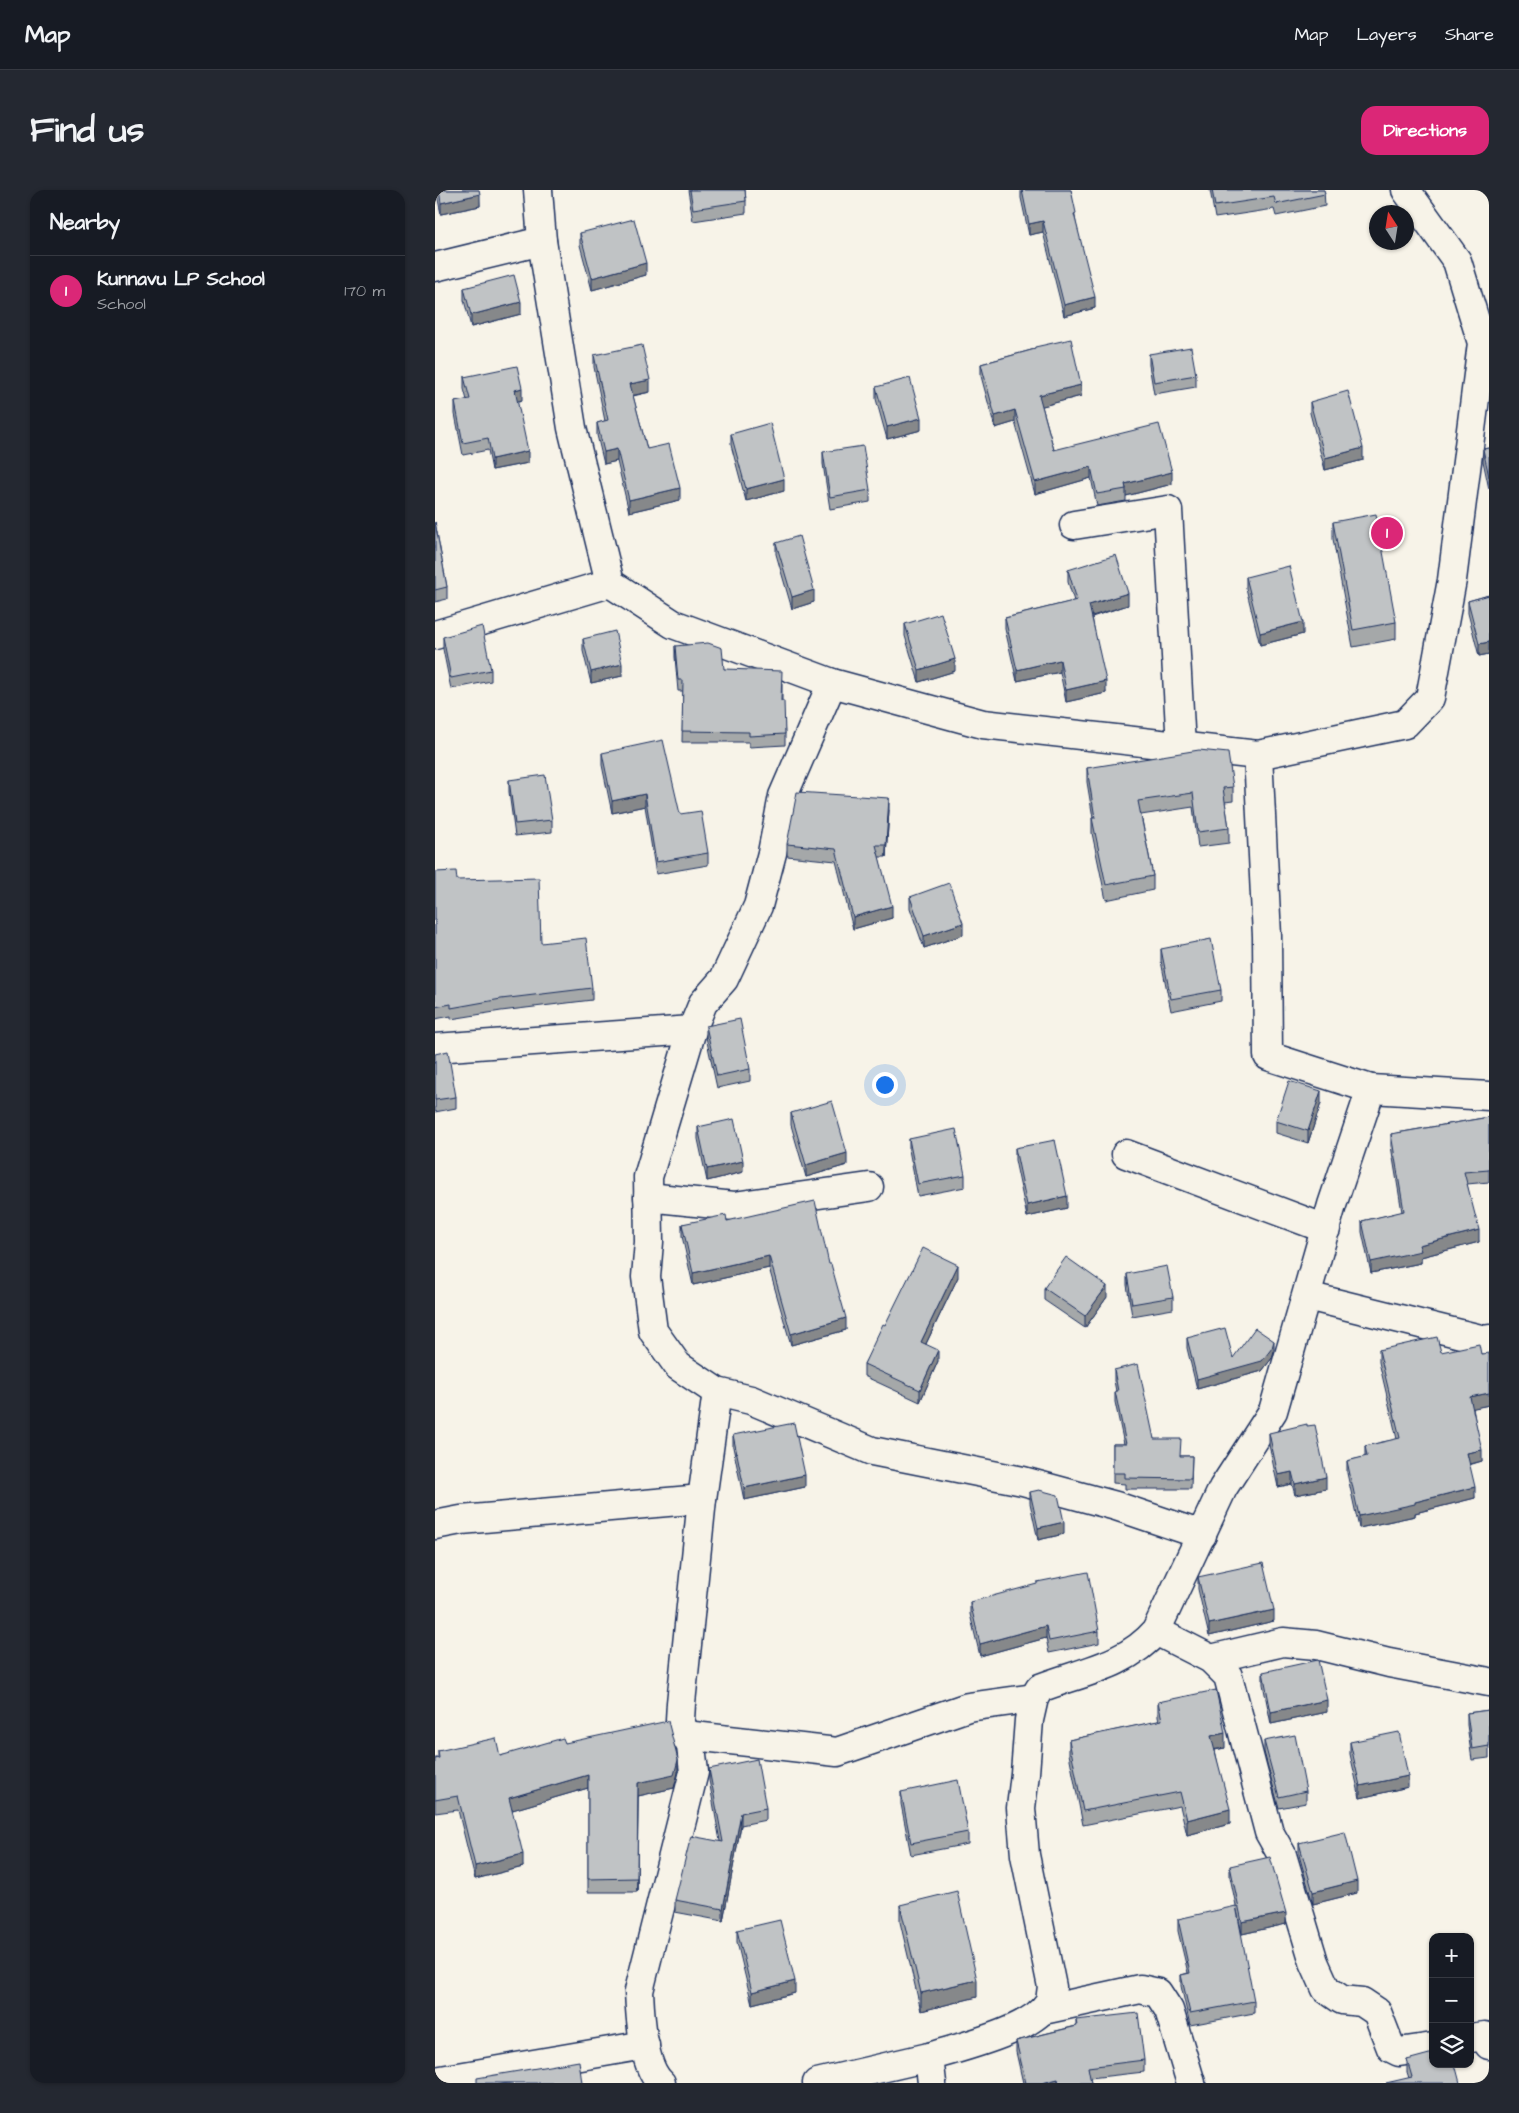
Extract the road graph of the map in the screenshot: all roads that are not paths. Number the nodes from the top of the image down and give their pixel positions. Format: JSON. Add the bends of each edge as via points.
{"nodes":[{"id":1,"x":538,"y":190,"type":"edge"},
{"id":2,"x":1406,"y":190,"type":"edge"},
{"id":3,"x":543,"y":241,"type":"junction"},
{"id":4,"x":435,"y":267,"type":"edge"},
{"id":5,"x":1074,"y":525,"type":"dead end"},
{"id":6,"x":610,"y":583,"type":"junction"},
{"id":7,"x":435,"y":635,"type":"edge"},
{"id":8,"x":832,"y":683,"type":"junction"},
{"id":9,"x":1181,"y":746,"type":"junction"},
{"id":10,"x":1258,"y":755,"type":"junction"},
{"id":11,"x":692,"y":1030,"type":"junction"},
{"id":12,"x":435,"y":1048,"type":"edge"},
{"id":13,"x":1371,"y":1089,"type":"junction"},
{"id":14,"x":1489,"y":1096,"type":"edge"},
{"id":15,"x":1126,"y":1154,"type":"dead end"},
{"id":16,"x":869,"y":1187,"type":"dead end"},
{"id":17,"x":648,"y":1197,"type":"junction"},
{"id":18,"x":1326,"y":1229,"type":"junction"},
{"id":19,"x":1307,"y":1296,"type":"junction"},
{"id":20,"x":1489,"y":1339,"type":"edge"},
{"id":21,"x":717,"y":1392,"type":"junction"},
{"id":22,"x":702,"y":1499,"type":"junction"},
{"id":23,"x":435,"y":1525,"type":"edge"},
{"id":24,"x":1202,"y":1535,"type":"junction"},
{"id":25,"x":1155,"y":1631,"type":"junction"},
{"id":26,"x":1211,"y":1659,"type":"junction"},
{"id":27,"x":1489,"y":1682,"type":"edge"},
{"id":28,"x":1034,"y":1698,"type":"junction"},
{"id":29,"x":685,"y":1735,"type":"junction"},
{"id":30,"x":1043,"y":2010,"type":"junction"},
{"id":31,"x":1474,"y":2037,"type":"edge"},
{"id":32,"x":645,"y":2045,"type":"junction"},
{"id":33,"x":1489,"y":2045,"type":"edge"},
{"id":34,"x":1429,"y":2048,"type":"edge"},
{"id":35,"x":931,"y":2070,"type":"edge"},
{"id":36,"x":435,"y":2081,"type":"edge"},
{"id":37,"x":661,"y":2083,"type":"edge"},
{"id":38,"x":817,"y":2083,"type":"edge"},
{"id":39,"x":1191,"y":2083,"type":"edge"}],
"edges":[{"from":1,"to":3,"type":"street"},
{"from":2,"to":10,"type":"street","via":[[1457,261],[1482,343],[1452,580],[1430,698],[1405,724]]},
{"from":3,"to":4,"type":"street"},
{"from":3,"to":6,"type":"street","via":[[572,428]]},
{"from":5,"to":9,"type":"street","via":[[1168,510]]},
{"from":6,"to":7,"type":"street"},
{"from":6,"to":8,"type":"street","via":[[673,624]]},
{"from":8,"to":9,"type":"street","via":[[983,724]]},
{"from":8,"to":11,"type":"street","via":[[783,796],[758,906],[724,979],[703,1003]]},
{"from":9,"to":10,"type":"street"},
{"from":10,"to":13,"type":"street","via":[[1267,936],[1268,1056]]},
{"from":11,"to":12,"type":"street"},
{"from":11,"to":17,"type":"street","via":[[648,1177]]},
{"from":13,"to":14,"type":"street"},
{"from":13,"to":18,"type":"street"},
{"from":15,"to":18,"type":"street"},
{"from":16,"to":17,"type":"street","via":[[734,1206]]},
{"from":17,"to":21,"type":"street","via":[[646,1277],[653,1331],[678,1366]]},
{"from":18,"to":19,"type":"street"},
{"from":19,"to":20,"type":"street"},
{"from":19,"to":24,"type":"street","via":[[1273,1411],[1223,1488]]},
{"from":21,"to":22,"type":"street"},
{"from":21,"to":24,"type":"street","via":[[751,1400],[872,1451],[1023,1481],[1116,1506]]},
{"from":22,"to":23,"type":"street"},
{"from":22,"to":29,"type":"street","via":[[681,1703],[680,1720]]},
{"from":24,"to":25,"type":"street"},
{"from":25,"to":26,"type":"street"},
{"from":25,"to":28,"type":"street","via":[[1129,1655],[1107,1666],[1040,1688]]},
{"from":26,"to":27,"type":"street","via":[[1283,1642],[1316,1644],[1389,1663]]},
{"from":26,"to":34,"type":"street","via":[[1228,1676],[1269,1832],[1282,1855],[1314,1962],[1326,1988],[1342,2000],[1361,2002],[1377,2012],[1391,2048],[1399,2052]]},
{"from":28,"to":29,"type":"street","via":[[968,1707],[837,1752]]},
{"from":28,"to":30,"type":"street","via":[[1021,1808],[1025,1855],[1052,1987],[1050,2000]]},
{"from":29,"to":32,"type":"street","via":[[691,1746],[694,1772],[639,1991]]},
{"from":30,"to":35,"type":"street","via":[[1033,2019]]},
{"from":30,"to":39,"type":"street","via":[[1140,1989],[1158,1993],[1169,2010]]},
{"from":31,"to":33,"type":"street","via":[[1485,2036]]},
{"from":32,"to":36,"type":"street"},
{"from":32,"to":37,"type":"street"},
{"from":35,"to":38,"type":"street"}]}
